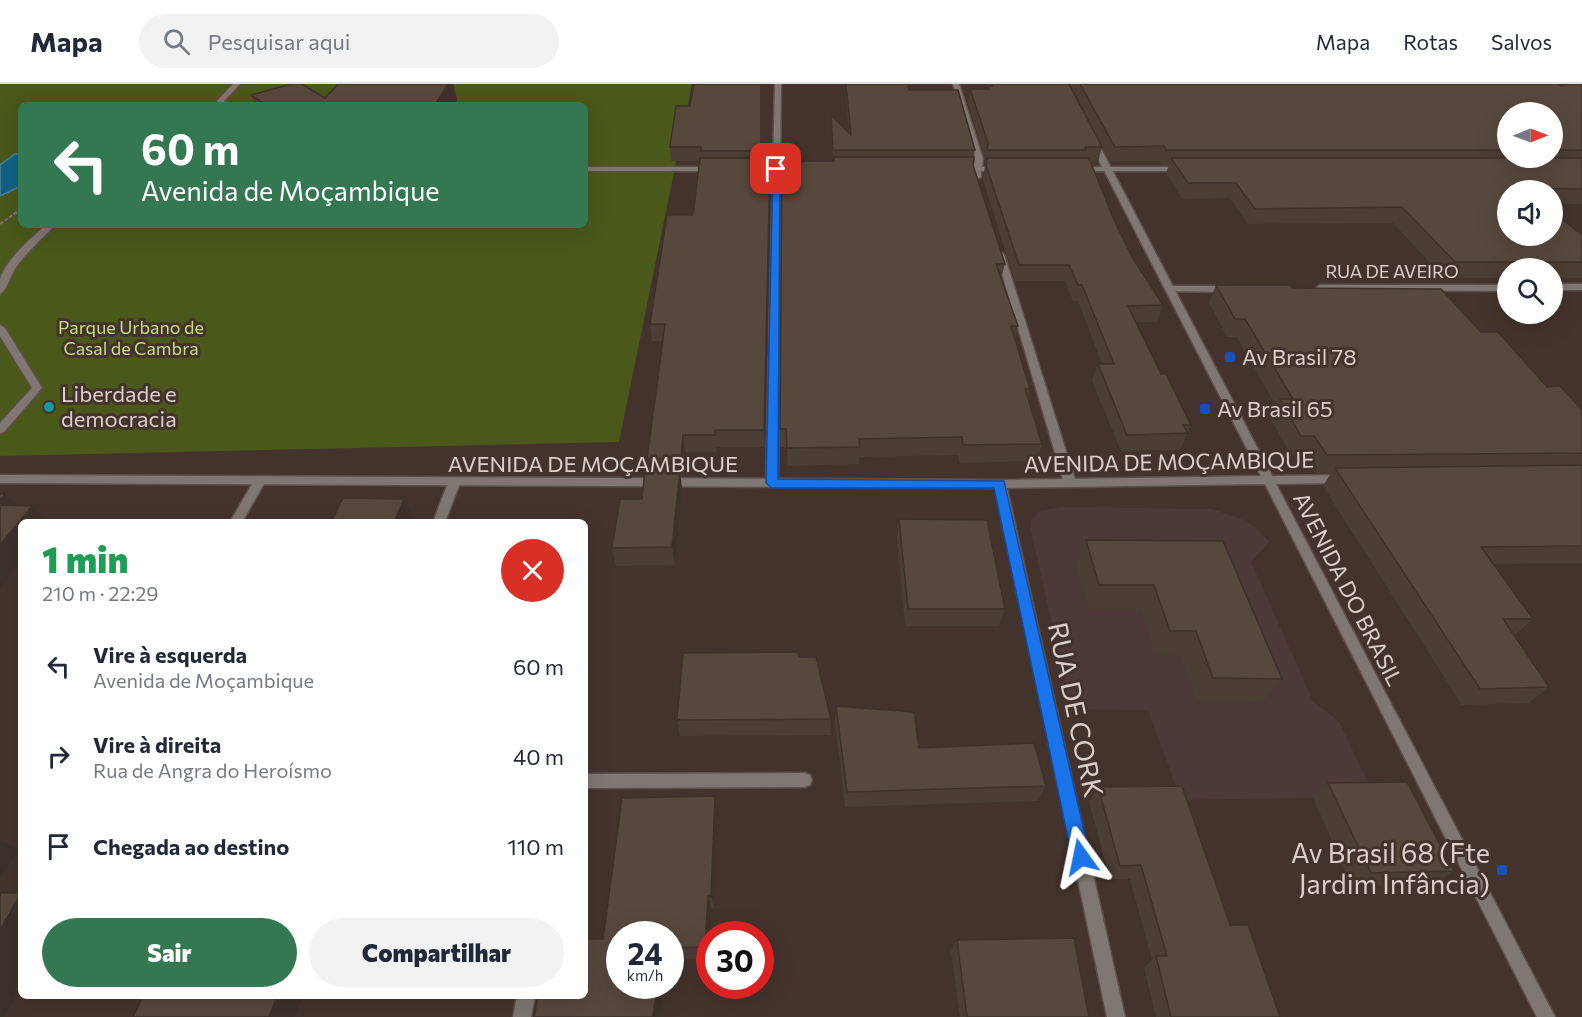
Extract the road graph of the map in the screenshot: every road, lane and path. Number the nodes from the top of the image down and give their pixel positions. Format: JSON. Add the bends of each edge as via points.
{"nodes":[{"id":1,"x":237,"y":84,"type":"edge"},
{"id":2,"x":778,"y":84,"type":"edge"},
{"id":3,"x":956,"y":84,"type":"edge"},
{"id":4,"x":221,"y":102,"type":"edge"},
{"id":5,"x":1089,"y":133,"type":"edge"},
{"id":6,"x":588,"y":169,"type":"edge"},
{"id":7,"x":718,"y":169,"type":"edge"},
{"id":8,"x":753,"y":169,"type":"edge"},
{"id":9,"x":776,"y":169,"type":"junction"},
{"id":10,"x":806,"y":169,"type":"edge"},
{"id":11,"x":953,"y":169,"type":"edge"},
{"id":12,"x":978,"y":169,"type":"junction"},
{"id":13,"x":1013,"y":169,"type":"edge"},
{"id":14,"x":1067,"y":169,"type":"edge"},
{"id":15,"x":1108,"y":169,"type":"junction"},
{"id":16,"x":1192,"y":169,"type":"edge"},
{"id":17,"x":980,"y":191,"type":"edge"},
{"id":18,"x":18,"y":211,"type":"edge"},
{"id":19,"x":0,"y":224,"type":"edge"},
{"id":20,"x":48,"y":228,"type":"edge"},
{"id":21,"x":998,"y":247,"type":"edge"},
{"id":22,"x":1563,"y":287,"type":"edge"},
{"id":23,"x":1582,"y":287,"type":"edge"},
{"id":24,"x":1309,"y":288,"type":"edge"},
{"id":25,"x":1497,"y":288,"type":"edge"},
{"id":26,"x":1169,"y":289,"type":"junction"},
{"id":27,"x":1238,"y":289,"type":"edge"},
{"id":28,"x":0,"y":291,"type":"edge"},
{"id":29,"x":0,"y":328,"type":"edge"},
{"id":30,"x":0,"y":430,"type":"edge"},
{"id":31,"x":0,"y":479,"type":"edge"},
{"id":32,"x":1360,"y":479,"type":"edge"},
{"id":33,"x":1268,"y":480,"type":"junction"},
{"id":34,"x":259,"y":482,"type":"junction"},
{"id":35,"x":454,"y":483,"type":"junction"},
{"id":36,"x":772,"y":483,"type":"junction"},
{"id":37,"x":1070,"y":483,"type":"junction"},
{"id":38,"x":1000,"y":484,"type":"junction"},
{"id":39,"x":238,"y":519,"type":"edge"},
{"id":40,"x":440,"y":519,"type":"edge"},
{"id":41,"x":805,"y":780,"type":"dead end"},
{"id":42,"x":588,"y":781,"type":"edge"},
{"id":43,"x":525,"y":999,"type":"edge"},
{"id":44,"x":522,"y":1017,"type":"edge"},
{"id":45,"x":1116,"y":1017,"type":"edge"},
{"id":46,"x":1546,"y":1017,"type":"edge"}],
"edges":[{"from":1,"to":4,"type":"street"},
{"from":2,"to":9,"type":"street"},
{"from":3,"to":12,"type":"street","via":[[979,159]]},
{"from":5,"to":15,"type":"street","name":"AVENIDA DO BRASIL"},
{"from":6,"to":7,"type":"street"},
{"from":8,"to":9,"type":"street"},
{"from":9,"to":10,"type":"street"},
{"from":9,"to":36,"type":"street"},
{"from":11,"to":12,"type":"street"},
{"from":12,"to":13,"type":"street"},
{"from":12,"to":17,"type":"street"},
{"from":14,"to":15,"type":"street"},
{"from":15,"to":16,"type":"street"},
{"from":15,"to":26,"type":"street","name":"AVENIDA DO BRASIL"},
{"from":18,"to":19,"type":"path"},
{"from":20,"to":28,"type":"street","via":[[20,256]]},
{"from":21,"to":37,"type":"street"},
{"from":22,"to":23,"type":"street"},
{"from":24,"to":25,"type":"street","name":"RUA DE AVEIRO"},
{"from":26,"to":27,"type":"street"},
{"from":26,"to":33,"type":"street","name":"AVENIDA DO BRASIL"},
{"from":29,"to":30,"type":"street","via":[[37,388]]},
{"from":31,"to":34,"type":"street","name":"AVENIDA DE MOÇAMBIQUE"},
{"from":32,"to":33,"type":"street","name":"AVENIDA DE MOÇAMBIQUE"},
{"from":33,"to":37,"type":"street","name":"AVENIDA DE MOÇAMBIQUE"},
{"from":33,"to":46,"type":"street","name":"AVENIDA DO BRASIL"},
{"from":34,"to":35,"type":"street","name":"AVENIDA DE MOÇAMBIQUE"},
{"from":34,"to":39,"type":"street"},
{"from":35,"to":36,"type":"street","name":"AVENIDA DE MOÇAMBIQUE"},
{"from":35,"to":40,"type":"street"},
{"from":36,"to":38,"type":"street","name":"AVENIDA DE MOÇAMBIQUE"},
{"from":37,"to":38,"type":"street","name":"AVENIDA DE MOÇAMBIQUE"},
{"from":38,"to":45,"type":"street","name":"RUA DE CORK"},
{"from":41,"to":42,"type":"street"},
{"from":43,"to":44,"type":"street"}]}
